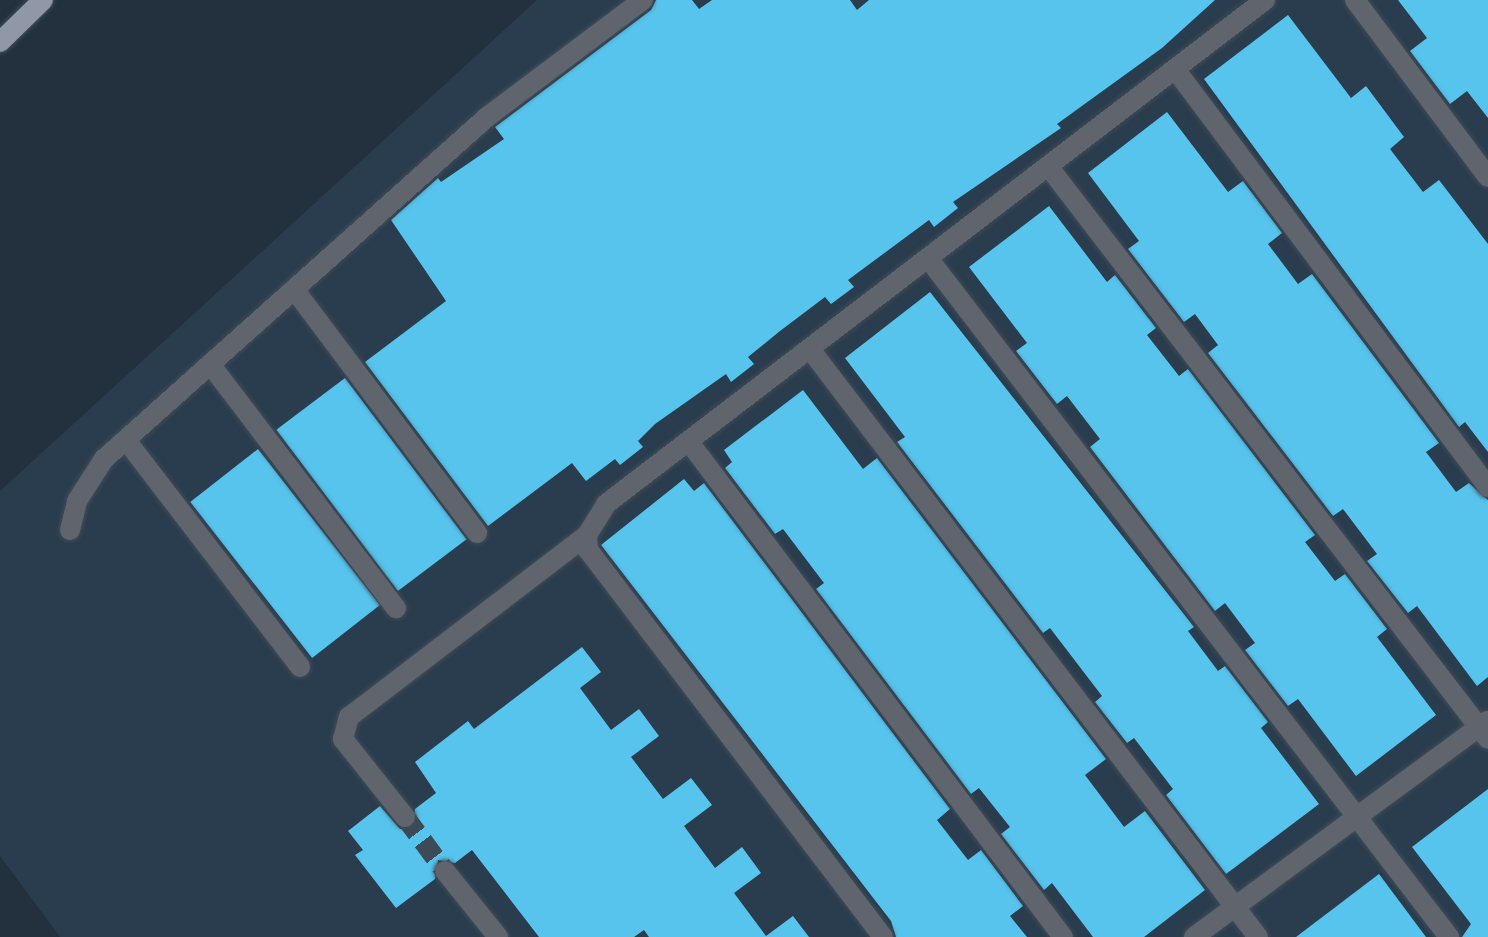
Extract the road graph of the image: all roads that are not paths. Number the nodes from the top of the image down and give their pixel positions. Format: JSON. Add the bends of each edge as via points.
{"nodes":[{"id":1,"x":43,"y":0,"type":"edge"},
{"id":2,"x":643,"y":0,"type":"edge"},
{"id":3,"x":1265,"y":0,"type":"edge"},
{"id":4,"x":1355,"y":0,"type":"edge"},
{"id":5,"x":0,"y":42,"type":"edge"},
{"id":6,"x":1175,"y":69,"type":"junction"},
{"id":7,"x":1048,"y":166,"type":"junction"},
{"id":8,"x":1488,"y":177,"type":"edge"},
{"id":9,"x":928,"y":258,"type":"junction"},
{"id":10,"x":294,"y":289,"type":"junction"},
{"id":11,"x":810,"y":349,"type":"junction"},
{"id":12,"x":210,"y":364,"type":"junction"},
{"id":13,"x":126,"y":440,"type":"junction"},
{"id":14,"x":689,"y":442,"type":"junction"},
{"id":15,"x":1488,"y":487,"type":"edge"},
{"id":16,"x":70,"y":530,"type":"dead end"},
{"id":17,"x":477,"y":533,"type":"dead end"},
{"id":18,"x":587,"y":535,"type":"junction"},
{"id":19,"x":396,"y":608,"type":"dead end"},
{"id":20,"x":300,"y":667,"type":"dead end"},
{"id":21,"x":1485,"y":729,"type":"edge"},
{"id":22,"x":405,"y":817,"type":"tunnel mouth"},
{"id":23,"x":1357,"y":817,"type":"junction"},
{"id":24,"x":445,"y":871,"type":"tunnel mouth"},
{"id":25,"x":1235,"y":907,"type":"junction"},
{"id":26,"x":498,"y":937,"type":"edge"},
{"id":27,"x":883,"y":937,"type":"edge"},
{"id":28,"x":1063,"y":937,"type":"edge"},
{"id":29,"x":1194,"y":937,"type":"edge"},
{"id":30,"x":1258,"y":937,"type":"edge"},
{"id":31,"x":1449,"y":937,"type":"edge"}],
"edges":[{"from":1,"to":5,"type":"main road"},
{"from":2,"to":10,"type":"lane","via":[[487,117]]},
{"from":3,"to":6,"type":"lane"},
{"from":4,"to":8,"type":"lane"},
{"from":6,"to":7,"type":"lane"},
{"from":6,"to":15,"type":"lane"},
{"from":7,"to":9,"type":"lane"},
{"from":7,"to":21,"type":"lane"},
{"from":9,"to":11,"type":"lane"},
{"from":9,"to":23,"type":"lane"},
{"from":10,"to":12,"type":"lane"},
{"from":10,"to":17,"type":"lane"},
{"from":11,"to":14,"type":"lane"},
{"from":11,"to":25,"type":"lane"},
{"from":12,"to":13,"type":"lane"},
{"from":12,"to":19,"type":"lane"},
{"from":13,"to":16,"type":"lane","via":[[77,501]]},
{"from":13,"to":20,"type":"lane"},
{"from":14,"to":18,"type":"lane","via":[[606,504]]},
{"from":14,"to":28,"type":"lane"},
{"from":18,"to":22,"type":"lane","via":[[349,717],[343,739]]},
{"from":18,"to":27,"type":"lane","via":[[588,550]]},
{"from":21,"to":23,"type":"lane"},
{"from":23,"to":25,"type":"lane"},
{"from":23,"to":31,"type":"lane"},
{"from":24,"to":26,"type":"lane"},
{"from":25,"to":29,"type":"lane"},
{"from":25,"to":30,"type":"lane"}]}
